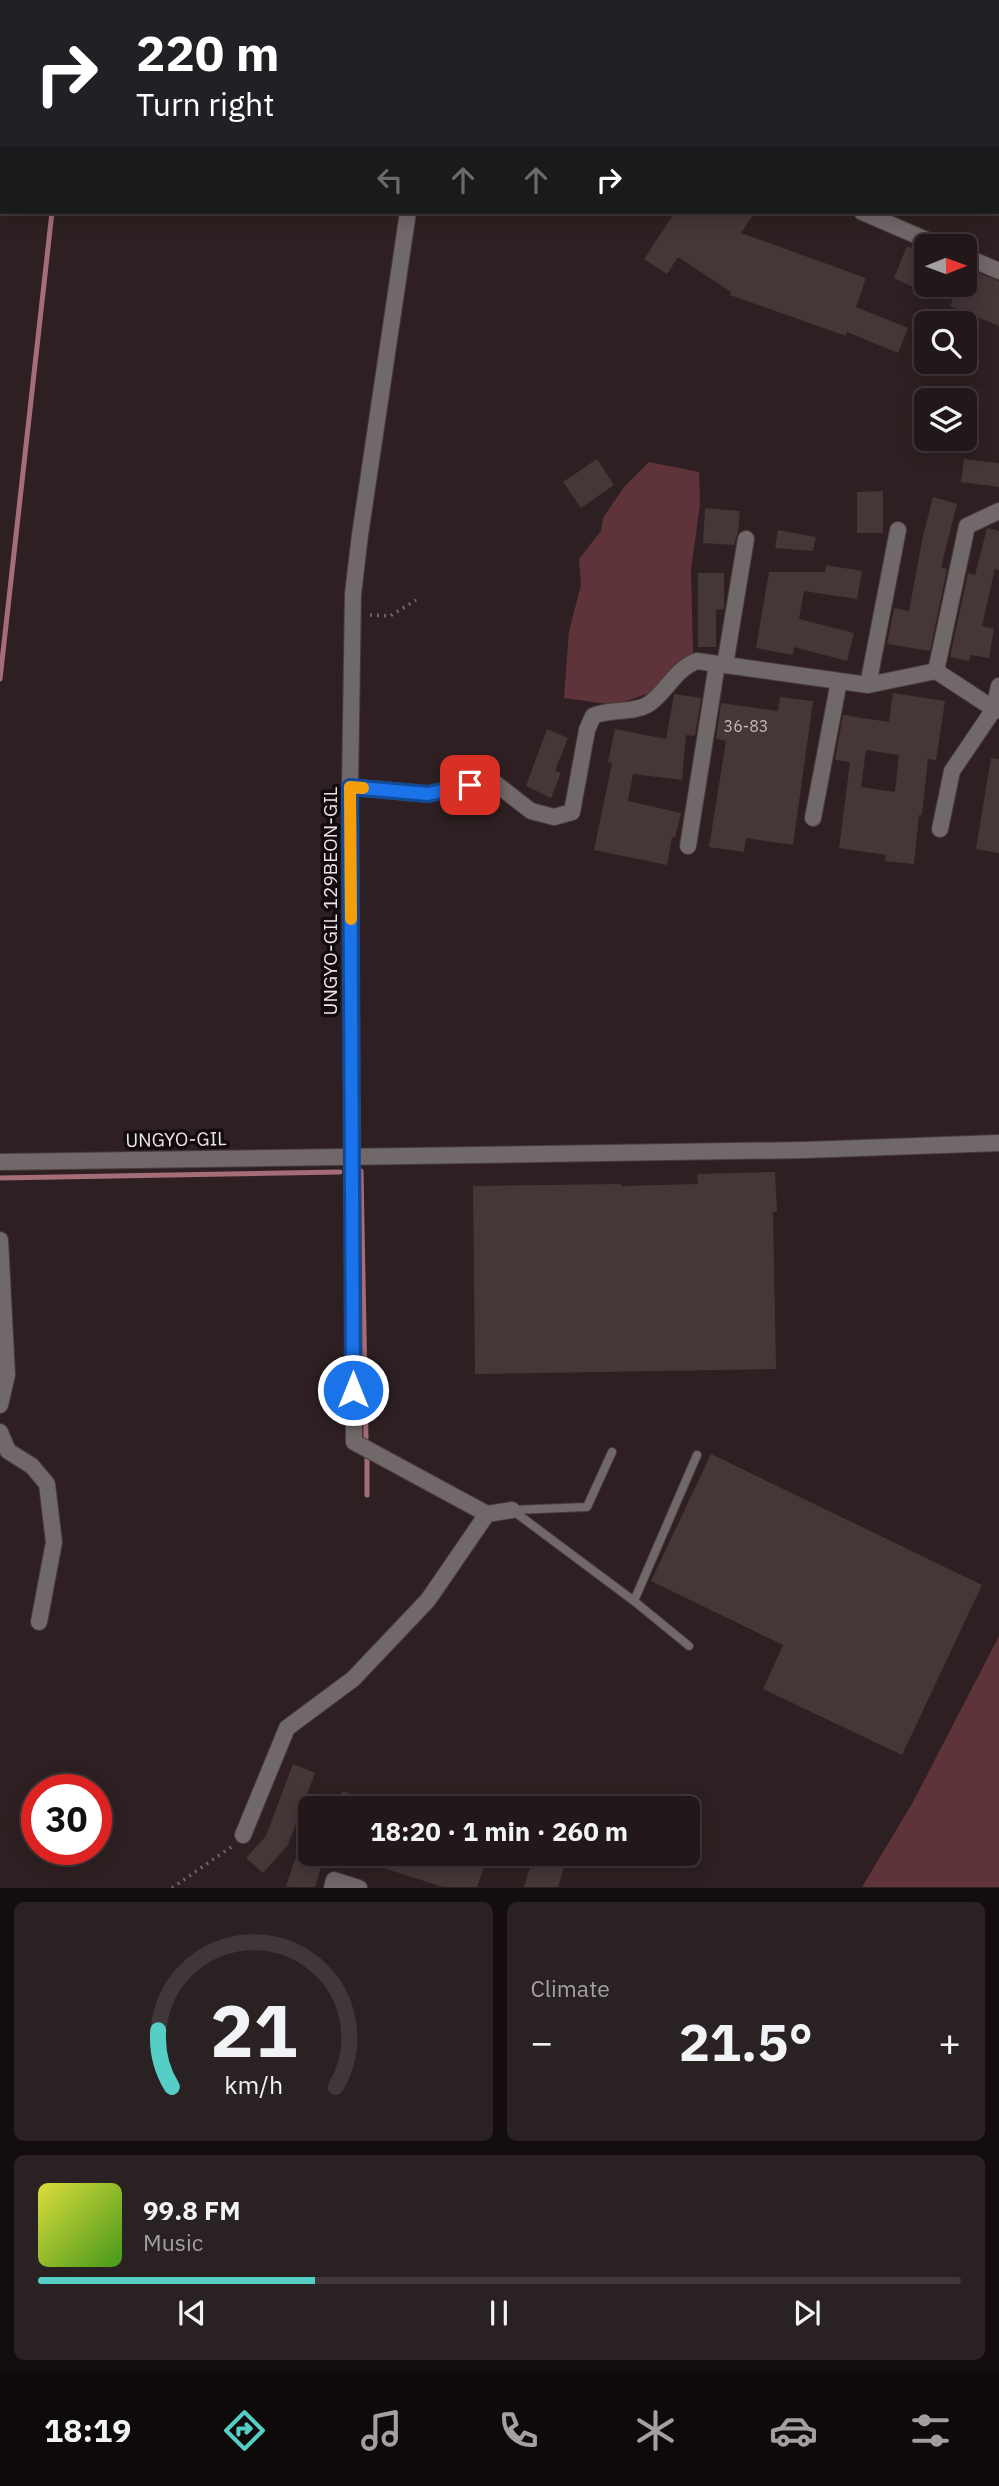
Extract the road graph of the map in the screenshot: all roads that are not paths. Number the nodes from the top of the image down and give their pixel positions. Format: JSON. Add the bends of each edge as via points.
{"nodes":[{"id":1,"x":408,"y":214,"type":"edge"},
{"id":2,"x":867,"y":214,"type":"edge"},
{"id":3,"x":914,"y":234,"type":"edge"},
{"id":4,"x":977,"y":262,"type":"edge"},
{"id":5,"x":999,"y":271,"type":"edge"},
{"id":6,"x":999,"y":511,"type":"edge"},
{"id":7,"x":898,"y":530,"type":"dead end"},
{"id":8,"x":746,"y":538,"type":"dead end"},
{"id":9,"x":721,"y":665,"type":"junction"},
{"id":10,"x":936,"y":671,"type":"junction"},
{"id":11,"x":839,"y":681,"type":"junction"},
{"id":12,"x":868,"y":685,"type":"junction"},
{"id":13,"x":999,"y":686,"type":"edge"},
{"id":14,"x":997,"y":710,"type":"edge"},
{"id":15,"x":350,"y":787,"type":"junction"},
{"id":16,"x":813,"y":818,"type":"dead end"},
{"id":17,"x":940,"y":829,"type":"dead end"},
{"id":18,"x":688,"y":846,"type":"dead end"},
{"id":19,"x":999,"y":1143,"type":"edge"},
{"id":20,"x":352,"y":1158,"type":"junction"},
{"id":21,"x":0,"y":1162,"type":"edge"},
{"id":22,"x":0,"y":1240,"type":"edge"},
{"id":23,"x":0,"y":1405,"type":"edge"},
{"id":24,"x":0,"y":1432,"type":"edge"},
{"id":25,"x":612,"y":1452,"type":"dead end"},
{"id":26,"x":697,"y":1455,"type":"dead end"},
{"id":27,"x":512,"y":1510,"type":"junction"},
{"id":28,"x":487,"y":1514,"type":"junction"},
{"id":29,"x":634,"y":1601,"type":"junction"},
{"id":30,"x":39,"y":1622,"type":"dead end"},
{"id":31,"x":689,"y":1646,"type":"dead end"},
{"id":32,"x":243,"y":1835,"type":"road end"},
{"id":33,"x":332,"y":1888,"type":"edge"},
{"id":34,"x":359,"y":1888,"type":"edge"}],
"edges":[{"from":1,"to":15,"type":"street","name":"UNGYO-GIL 129BEON-GIL","via":[[360,535],[353,615]]},
{"from":2,"to":3,"type":"street"},
{"from":4,"to":5,"type":"street"},
{"from":6,"to":10,"type":"street","via":[[967,526]]},
{"from":7,"to":12,"type":"street"},
{"from":8,"to":9,"type":"street"},
{"from":9,"to":11,"type":"street"},
{"from":9,"to":15,"type":"street","via":[[697,661],[686,665],[648,705],[593,716],[572,812],[554,817],[531,811],[491,780],[428,794]]},
{"from":9,"to":18,"type":"street"},
{"from":10,"to":12,"type":"street"},
{"from":10,"to":14,"type":"street"},
{"from":11,"to":12,"type":"street"},
{"from":11,"to":16,"type":"street"},
{"from":13,"to":14,"type":"street"},
{"from":14,"to":17,"type":"street","via":[[952,771]]},
{"from":15,"to":20,"type":"street","name":"UNGYO-GIL 129BEON-GIL"},
{"from":19,"to":20,"type":"street","name":"UNGYO-GIL"},
{"from":20,"to":21,"type":"street","name":"UNGYO-GIL"},
{"from":20,"to":28,"type":"street","name":"UNGYO-GIL 129BEON-GIL","via":[[354,1442]]},
{"from":22,"to":23,"type":"street","via":[[7,1375]]},
{"from":24,"to":30,"type":"street","via":[[8,1451],[32,1466],[47,1484],[54,1542]]},
{"from":25,"to":27,"type":"lane","via":[[587,1507]]},
{"from":26,"to":29,"type":"lane"},
{"from":27,"to":28,"type":"street"},
{"from":27,"to":29,"type":"lane"},
{"from":28,"to":32,"type":"street","via":[[428,1600],[353,1679],[287,1728]]},
{"from":29,"to":31,"type":"lane"},
{"from":33,"to":34,"type":"street","via":[[334,1880]]}]}
